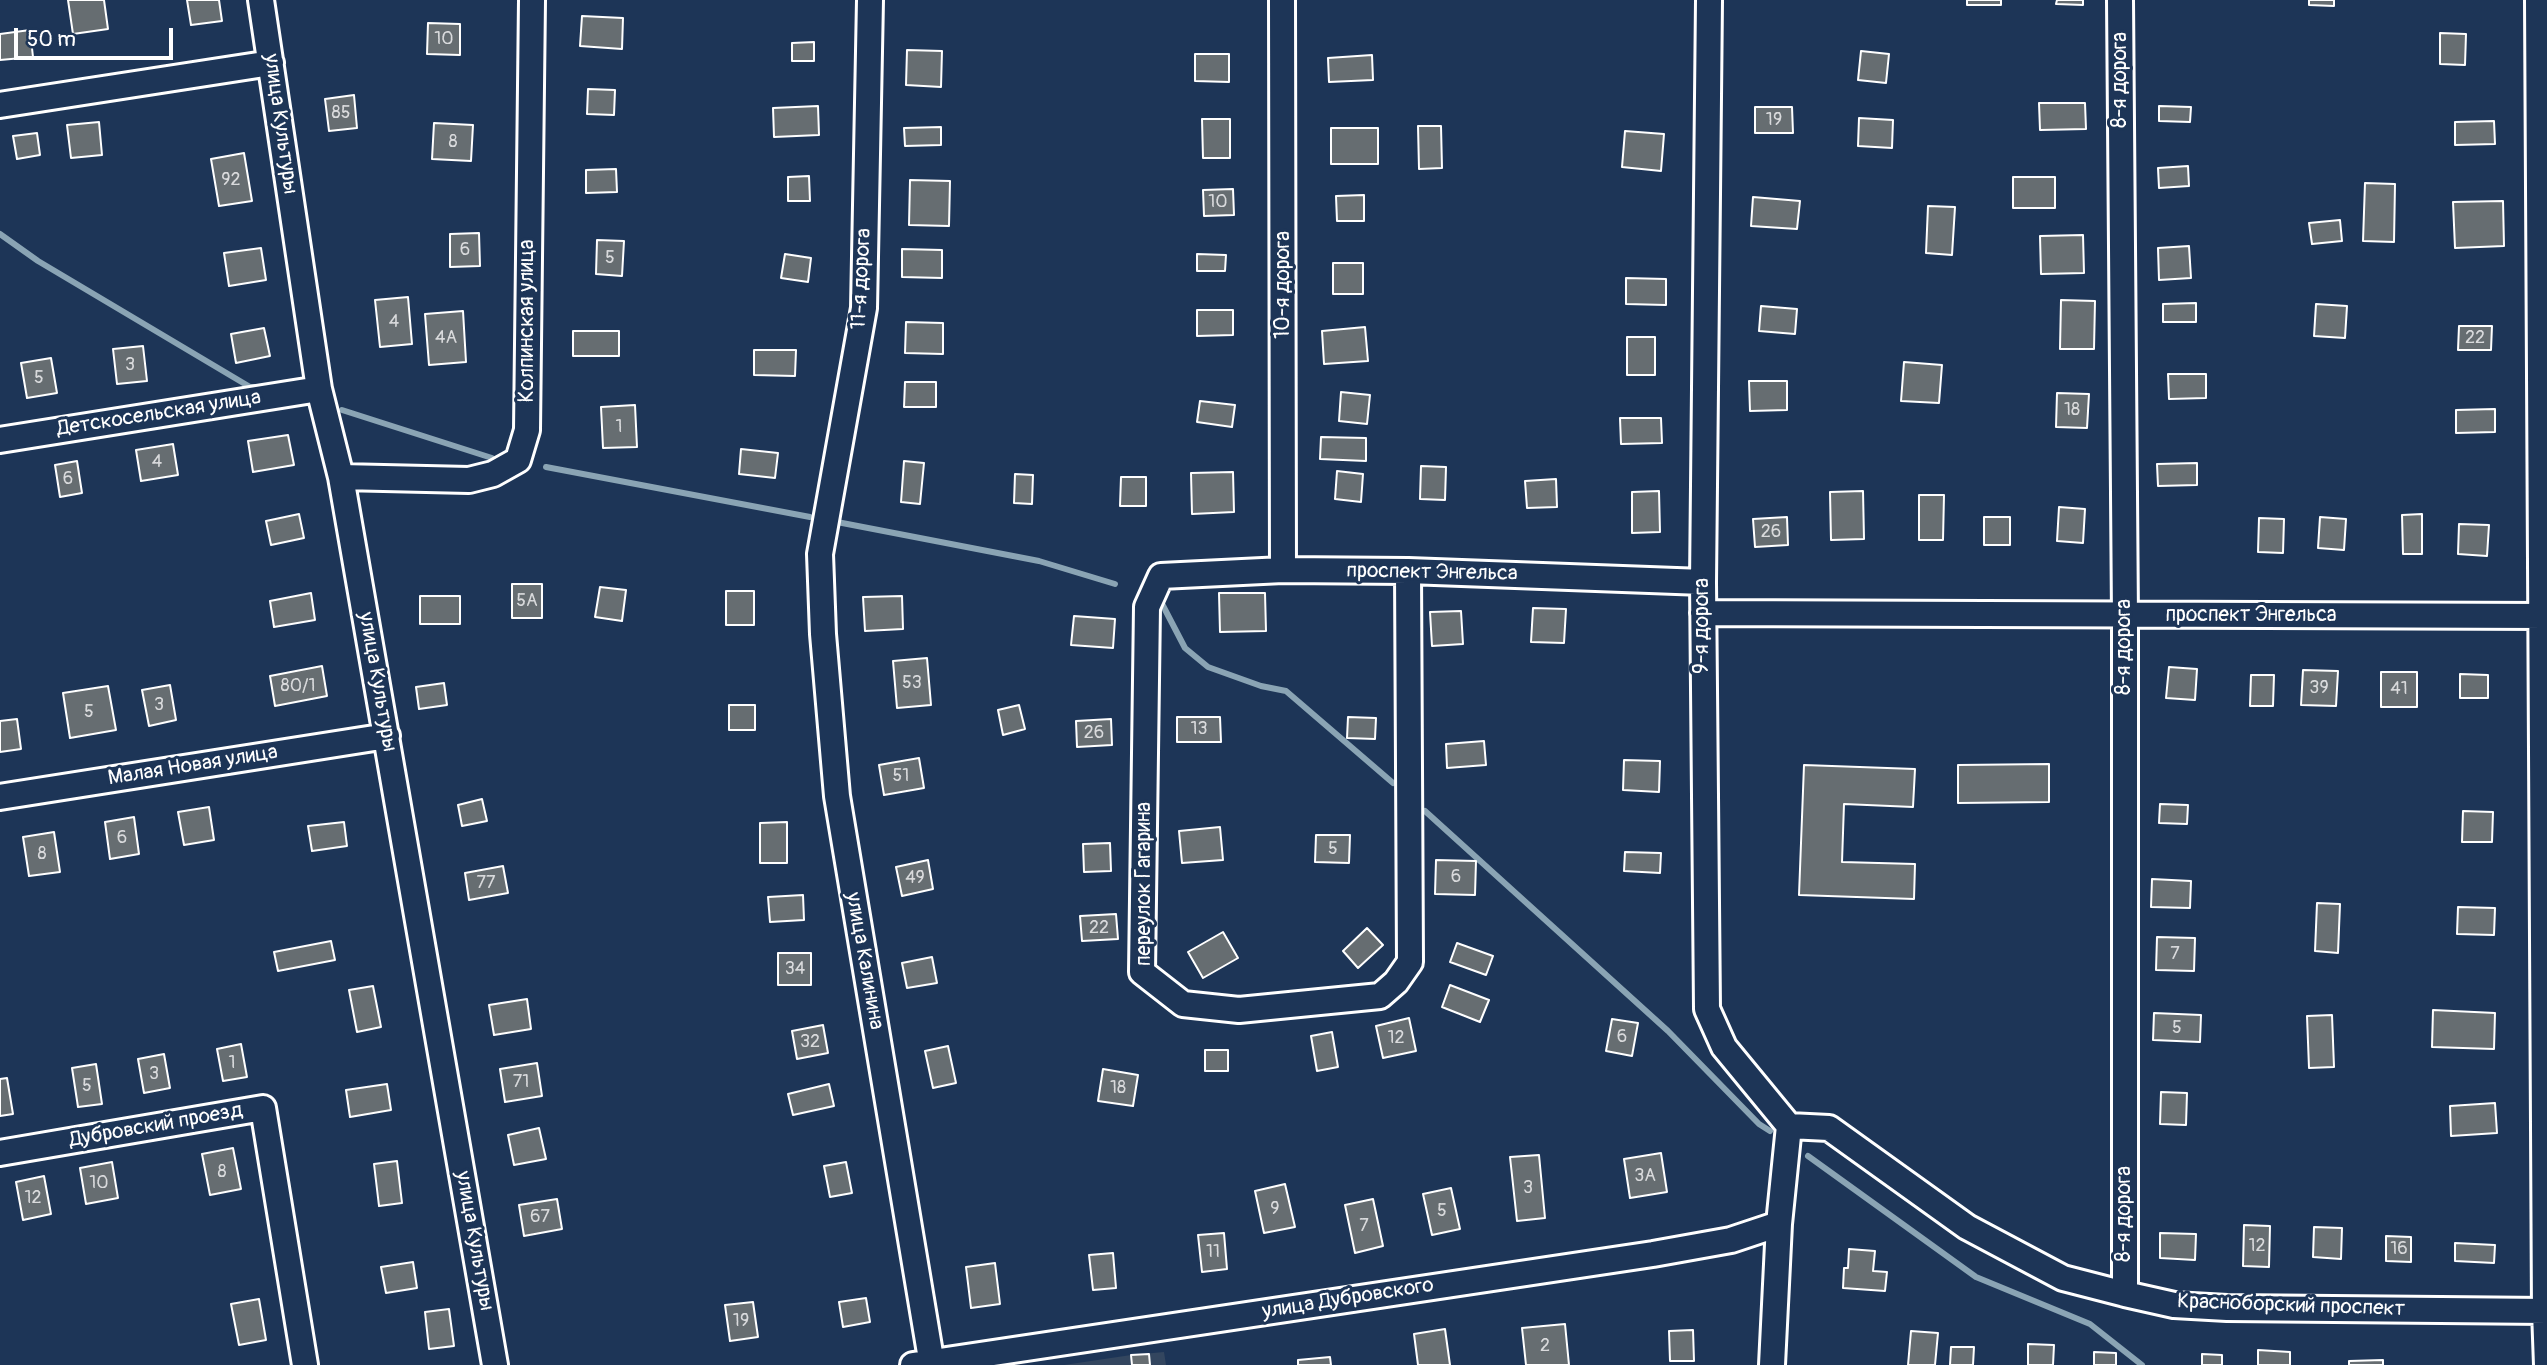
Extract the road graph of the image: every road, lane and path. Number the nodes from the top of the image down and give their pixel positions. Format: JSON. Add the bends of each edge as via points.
{"nodes":[{"id":1,"x":261,"y":0,"type":"edge"},
{"id":2,"x":532,"y":0,"type":"edge"},
{"id":3,"x":870,"y":0,"type":"edge"},
{"id":4,"x":1282,"y":0,"type":"edge"},
{"id":5,"x":1709,"y":0,"type":"edge"},
{"id":6,"x":2120,"y":0,"type":"edge"},
{"id":7,"x":2538,"y":0,"type":"edge"},
{"id":8,"x":271,"y":63,"type":"junction"},
{"id":9,"x":0,"y":105,"type":"edge"},
{"id":10,"x":319,"y":388,"type":"junction"},
{"id":11,"x":0,"y":440,"type":"edge"},
{"id":12,"x":341,"y":477,"type":"junction"},
{"id":13,"x":821,"y":554,"type":"joint"},
{"id":14,"x":1283,"y":570,"type":"junction"},
{"id":15,"x":1408,"y":571,"type":"junction"},
{"id":16,"x":1161,"y":576,"type":"joint"},
{"id":17,"x":1703,"y":582,"type":"junction"},
{"id":18,"x":1703,"y":613,"type":"junction"},
{"id":19,"x":2125,"y":616,"type":"junction"},
{"id":20,"x":2544,"y":616,"type":"edge"},
{"id":21,"x":387,"y":736,"type":"junction"},
{"id":22,"x":0,"y":797,"type":"edge"},
{"id":23,"x":1789,"y":1126,"type":"junction"},
{"id":24,"x":0,"y":1153,"type":"edge"},
{"id":25,"x":1779,"y":1224,"type":"junction"},
{"id":26,"x":2125,"y":1294,"type":"junction"},
{"id":27,"x":2546,"y":1311,"type":"edge"},
{"id":28,"x":926,"y":1364,"type":"edge"},
{"id":29,"x":305,"y":1365,"type":"edge"},
{"id":30,"x":495,"y":1365,"type":"edge"},
{"id":31,"x":1772,"y":1365,"type":"edge"},
{"id":32,"x":2547,"y":1365,"type":"edge"}],
"edges":[{"from":1,"to":8,"type":"street","name":"улица Культуры"},
{"from":2,"to":12,"type":"street","name":"Колпинская улица","via":[[527,430],[518,460],[469,481]]},
{"from":3,"to":13,"type":"street","name":"11-я дорога","via":[[864,307]]},
{"from":4,"to":14,"type":"street","name":"10-я дорога"},
{"from":5,"to":17,"type":"street","name":"9-я дорога"},
{"from":6,"to":19,"type":"street","name":"8-я дорога"},
{"from":7,"to":20,"type":"street"},
{"from":8,"to":9,"type":"street"},
{"from":8,"to":10,"type":"street","name":"улица Культуры"},
{"from":10,"to":11,"type":"street","name":"Детскосельская улица"},
{"from":10,"to":12,"type":"street","name":"улица Культуры"},
{"from":12,"to":21,"type":"street","name":"улица Культуры"},
{"from":13,"to":28,"type":"street","name":"улица Калинина","via":[[822,634],[837,796]]},
{"from":14,"to":15,"type":"street","name":"проспект Энгельса"},
{"from":14,"to":16,"type":"street","name":"проспект Энгельса"},
{"from":15,"to":16,"type":"street","name":"переулок Гагарина","via":[[1410,962],[1380,996],[1239,1010],[1183,1004],[1142,972],[1147,607]]},
{"from":15,"to":17,"type":"street","name":"проспект Энгельса"},
{"from":17,"to":18,"type":"street","name":"9-я дорога"},
{"from":18,"to":19,"type":"street","name":"проспект Энгельса"},
{"from":18,"to":23,"type":"street","name":"9-я дорога","via":[[1707,1009],[1724,1047]]},
{"from":19,"to":20,"type":"street","name":"проспект Энгельса"},
{"from":19,"to":26,"type":"street","name":"8-я дорога"},
{"from":20,"to":27,"type":"street"},
{"from":21,"to":22,"type":"street","name":"Малая Новая улица"},
{"from":21,"to":30,"type":"street","name":"улица Культуры"},
{"from":23,"to":25,"type":"street"},
{"from":23,"to":26,"type":"street","name":"Красноборский проспект","via":[[1829,1128],[1968,1227],[2063,1278]]},
{"from":24,"to":29,"type":"street","name":"Дубровский проезд","via":[[262,1108]]},
{"from":25,"to":28,"type":"street","name":"улица Дубровского","via":[[1744,1237],[1653,1254]]},
{"from":25,"to":31,"type":"street"},
{"from":26,"to":27,"type":"street","name":"Красноборский проспект","via":[[2227,1308]]},
{"from":27,"to":32,"type":"street"}]}
